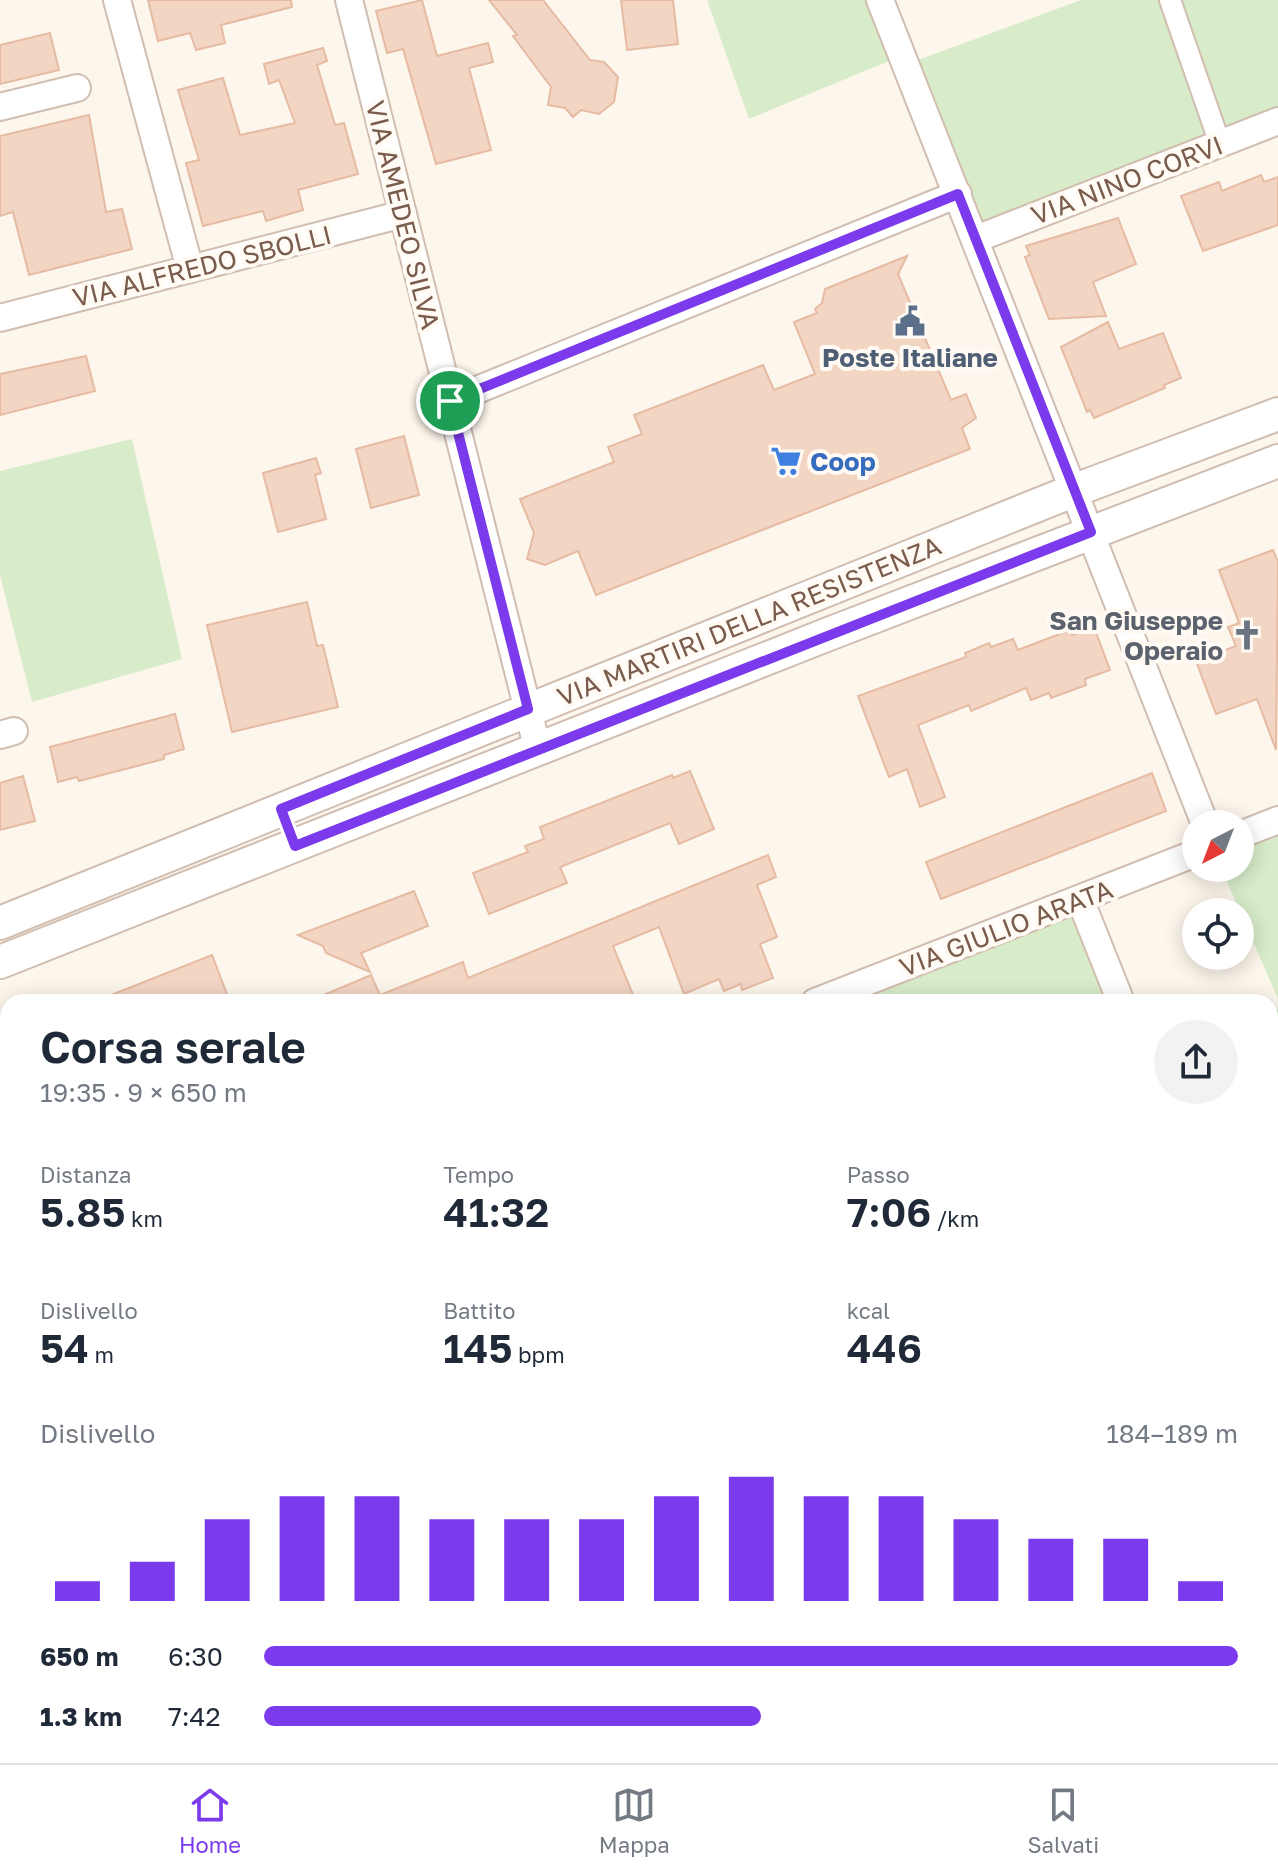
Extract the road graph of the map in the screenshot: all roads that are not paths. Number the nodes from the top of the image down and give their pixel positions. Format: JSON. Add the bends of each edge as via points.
{"nodes":[{"id":1,"x":117,"y":0,"type":"edge"},
{"id":2,"x":349,"y":0,"type":"edge"},
{"id":3,"x":880,"y":0,"type":"edge"},
{"id":4,"x":1170,"y":0,"type":"edge"},
{"id":5,"x":77,"y":88,"type":"dead end"},
{"id":6,"x":0,"y":107,"type":"edge"},
{"id":7,"x":1278,"y":121,"type":"edge"},
{"id":8,"x":1220,"y":144,"type":"junction"},
{"id":9,"x":958,"y":194,"type":"junction"},
{"id":10,"x":403,"y":214,"type":"junction"},
{"id":11,"x":976,"y":239,"type":"junction"},
{"id":12,"x":190,"y":269,"type":"junction"},
{"id":13,"x":0,"y":318,"type":"edge"},
{"id":14,"x":450,"y":401,"type":"junction"},
{"id":15,"x":1278,"y":414,"type":"edge"},
{"id":16,"x":1278,"y":461,"type":"edge"},
{"id":17,"x":1075,"y":490,"type":"junction"},
{"id":18,"x":1091,"y":532,"type":"junction"},
{"id":19,"x":528,"y":709,"type":"junction"},
{"id":20,"x":538,"y":750,"type":"junction"},
{"id":21,"x":281,"y":809,"type":"junction"},
{"id":22,"x":1200,"y":810,"type":"edge"},
{"id":23,"x":1278,"y":820,"type":"edge"},
{"id":24,"x":1254,"y":829,"type":"edge"},
{"id":25,"x":295,"y":846,"type":"junction"},
{"id":26,"x":1182,"y":859,"type":"edge"},
{"id":27,"x":1080,"y":899,"type":"junction"},
{"id":28,"x":0,"y":923,"type":"edge"},
{"id":29,"x":0,"y":962,"type":"edge"},
{"id":30,"x":837,"y":994,"type":"edge"},
{"id":31,"x":1118,"y":994,"type":"edge"}],
"edges":[{"from":1,"to":12,"type":"street"},
{"from":2,"to":10,"type":"street","name":"VIA AMEDEO SILVA"},
{"from":3,"to":9,"type":"street"},
{"from":4,"to":8,"type":"street"},
{"from":5,"to":6,"type":"street"},
{"from":7,"to":8,"type":"street","name":"VIA NINO CORVI"},
{"from":8,"to":11,"type":"street","name":"VIA NINO CORVI"},
{"from":9,"to":11,"type":"street"},
{"from":9,"to":14,"type":"street"},
{"from":10,"to":12,"type":"street","name":"VIA ALFREDO SBOLLI"},
{"from":10,"to":14,"type":"street","name":"VIA AMEDEO SILVA"},
{"from":11,"to":17,"type":"street"},
{"from":12,"to":13,"type":"street","name":"VIA ALFREDO SBOLLI"},
{"from":14,"to":19,"type":"street","name":"VIA AMEDEO SILVA"},
{"from":15,"to":17,"type":"street","name":"VIA MARTIRI DELLA RESISTENZA"},
{"from":16,"to":18,"type":"street","name":"VIA MARTIRI DELLA RESISTENZA"},
{"from":17,"to":18,"type":"street"},
{"from":17,"to":19,"type":"street","name":"VIA MARTIRI DELLA RESISTENZA"},
{"from":18,"to":20,"type":"street","name":"VIA MARTIRI DELLA RESISTENZA"},
{"from":18,"to":22,"type":"street"},
{"from":19,"to":20,"type":"street","name":"VIA AMEDEO SILVA"},
{"from":19,"to":21,"type":"street","name":"VIA MARTIRI DELLA RESISTENZA"},
{"from":20,"to":25,"type":"street","name":"VIA MARTIRI DELLA RESISTENZA"},
{"from":21,"to":25,"type":"street"},
{"from":21,"to":28,"type":"street","name":"VIA MARTIRI DELLA RESISTENZA"},
{"from":23,"to":24,"type":"street"},
{"from":25,"to":29,"type":"street","name":"VIA MARTIRI DELLA RESISTENZA"},
{"from":26,"to":27,"type":"street","name":"VIA GIULIO ARATA"},
{"from":27,"to":30,"type":"street","name":"VIA GIULIO ARATA"},
{"from":27,"to":31,"type":"street"}]}
